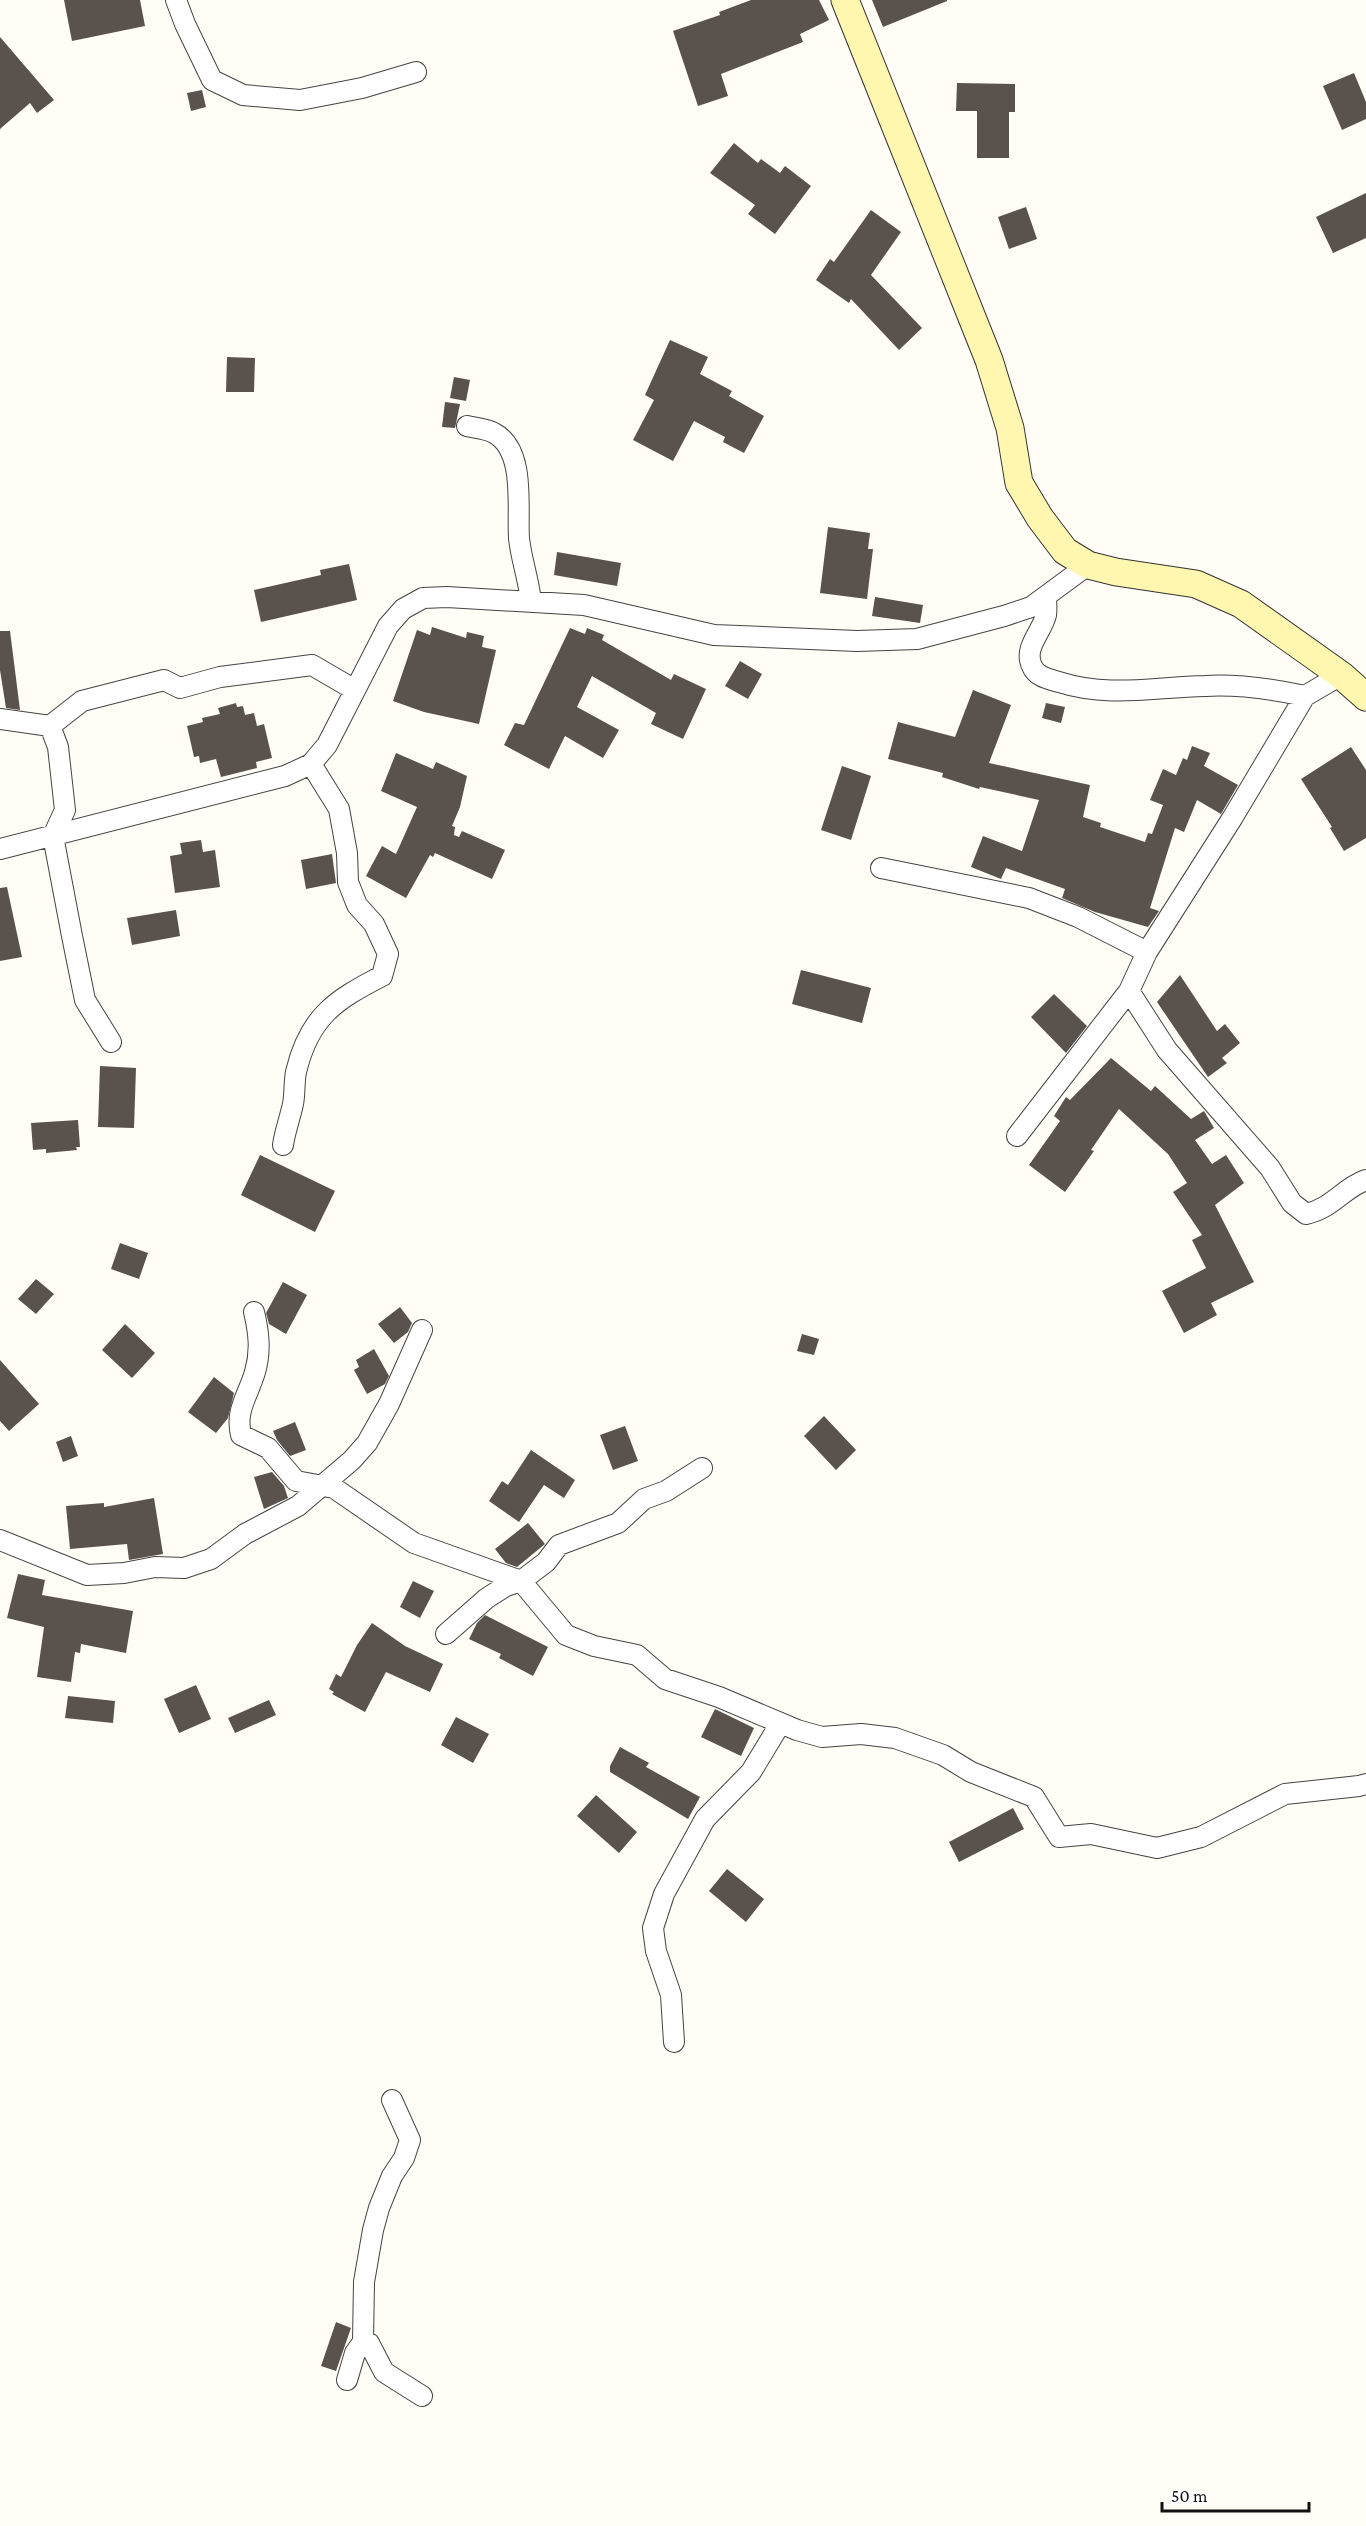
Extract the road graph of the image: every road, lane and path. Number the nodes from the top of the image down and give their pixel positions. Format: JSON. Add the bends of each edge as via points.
{"nodes":[{"id":1,"x":176,"y":0,"type":"edge"},
{"id":2,"x":844,"y":0,"type":"edge"},
{"id":3,"x":416,"y":72,"type":"dead end"},
{"id":4,"x":467,"y":426,"type":"dead end"},
{"id":5,"x":1088,"y":565,"type":"junction"},
{"id":6,"x":1046,"y":596,"type":"junction"},
{"id":7,"x":531,"y":602,"type":"junction"},
{"id":8,"x":1341,"y":675,"type":"junction"},
{"id":9,"x":355,"y":690,"type":"junction"},
{"id":10,"x":1305,"y":696,"type":"junction"},
{"id":11,"x":1366,"y":697,"type":"edge"},
{"id":12,"x":0,"y":718,"type":"edge"},
{"id":13,"x":50,"y":726,"type":"junction"},
{"id":14,"x":311,"y":764,"type":"junction"},
{"id":15,"x":53,"y":836,"type":"junction"},
{"id":16,"x":0,"y":849,"type":"edge"},
{"id":17,"x":881,"y":868,"type":"dead end"},
{"id":18,"x":1147,"y":952,"type":"junction"},
{"id":19,"x":1129,"y":991,"type":"junction"},
{"id":20,"x":111,"y":1042,"type":"dead end"},
{"id":21,"x":1017,"y":1136,"type":"dead end"},
{"id":22,"x":283,"y":1145,"type":"dead end"},
{"id":23,"x":1366,"y":1180,"type":"edge"},
{"id":24,"x":254,"y":1312,"type":"dead end"},
{"id":25,"x":422,"y":1330,"type":"dead end"},
{"id":26,"x":702,"y":1468,"type":"dead end"},
{"id":27,"x":322,"y":1485,"type":"junction"},
{"id":28,"x":0,"y":1540,"type":"edge"},
{"id":29,"x":521,"y":1581,"type":"junction"},
{"id":30,"x":446,"y":1634,"type":"dead end"},
{"id":31,"x":780,"y":1724,"type":"junction"},
{"id":32,"x":1366,"y":1784,"type":"edge"},
{"id":33,"x":674,"y":2042,"type":"dead end"},
{"id":34,"x":392,"y":2100,"type":"dead end"},
{"id":35,"x":363,"y":2342,"type":"junction"},
{"id":36,"x":347,"y":2380,"type":"dead end"},
{"id":37,"x":422,"y":2396,"type":"dead end"}],
"edges":[{"from":1,"to":3,"type":"street","via":[[212,80],[243,95],[300,100]]},
{"from":2,"to":5,"type":"street","via":[[989,360],[1010,428],[1019,483],[1065,550]]},
{"from":4,"to":7,"type":"street","via":[[494,433],[509,447],[517,470],[519,541]]},
{"from":5,"to":6,"type":"street"},
{"from":5,"to":8,"type":"street","via":[[1196,584],[1241,604]]},
{"from":6,"to":7,"type":"street","via":[[1031,607],[917,639],[857,641],[714,635],[584,605]]},
{"from":6,"to":10,"type":"street","via":[[1046,615],[1029,658],[1032,668],[1041,676],[1082,689],[1137,692],[1205,686],[1266,688]]},
{"from":7,"to":9,"type":"street","via":[[423,598],[403,609],[388,626]]},
{"from":8,"to":10,"type":"street"},
{"from":8,"to":11,"type":"street"},
{"from":9,"to":13,"type":"street","via":[[312,665],[220,677],[180,688],[164,680],[82,701]]},
{"from":9,"to":14,"type":"street","via":[[327,745]]},
{"from":10,"to":18,"type":"street"},
{"from":12,"to":13,"type":"street"},
{"from":13,"to":15,"type":"street","via":[[58,747],[65,810]]},
{"from":14,"to":15,"type":"street","via":[[285,776]]},
{"from":14,"to":22,"type":"street","via":[[339,809],[348,882],[357,905],[374,924],[388,954],[382,976],[338,1001],[322,1014],[311,1033],[296,1073]]},
{"from":15,"to":16,"type":"street"},
{"from":15,"to":20,"type":"street","via":[[85,1000]]},
{"from":17,"to":18,"type":"street","via":[[1029,898],[1078,917]]},
{"from":18,"to":19,"type":"street"},
{"from":19,"to":21,"type":"street"},
{"from":19,"to":23,"type":"street","via":[[1167,1050],[1270,1168],[1292,1203],[1306,1214],[1321,1210]]},
{"from":24,"to":27,"type":"street","via":[[260,1336],[257,1361],[237,1420],[240,1435],[268,1448],[296,1481]]},
{"from":25,"to":27,"type":"street","via":[[367,1443]]},
{"from":26,"to":29,"type":"street","via":[[666,1491],[644,1499],[618,1523],[559,1545],[546,1562]]},
{"from":27,"to":28,"type":"street","via":[[298,1506],[245,1534],[211,1559],[184,1568],[155,1567],[87,1575]]},
{"from":27,"to":29,"type":"street","via":[[334,1488],[414,1543]]},
{"from":29,"to":30,"type":"street","via":[[487,1598]]},
{"from":29,"to":31,"type":"street","via":[[566,1635],[637,1655],[665,1679]]},
{"from":31,"to":32,"type":"street","via":[[822,1737],[861,1734],[895,1738],[943,1755],[971,1772],[1034,1797],[1059,1837],[1091,1833],[1157,1848],[1201,1838],[1285,1794]]},
{"from":31,"to":33,"type":"street","via":[[751,1772],[705,1819],[664,1894],[653,1928],[656,1951],[671,1995]]},
{"from":34,"to":35,"type":"street","via":[[410,2140],[392,2176],[374,2230],[364,2282]]},
{"from":35,"to":36,"type":"street","via":[[355,2353]]},
{"from":35,"to":37,"type":"street","via":[[369,2343],[384,2372]]}]}
